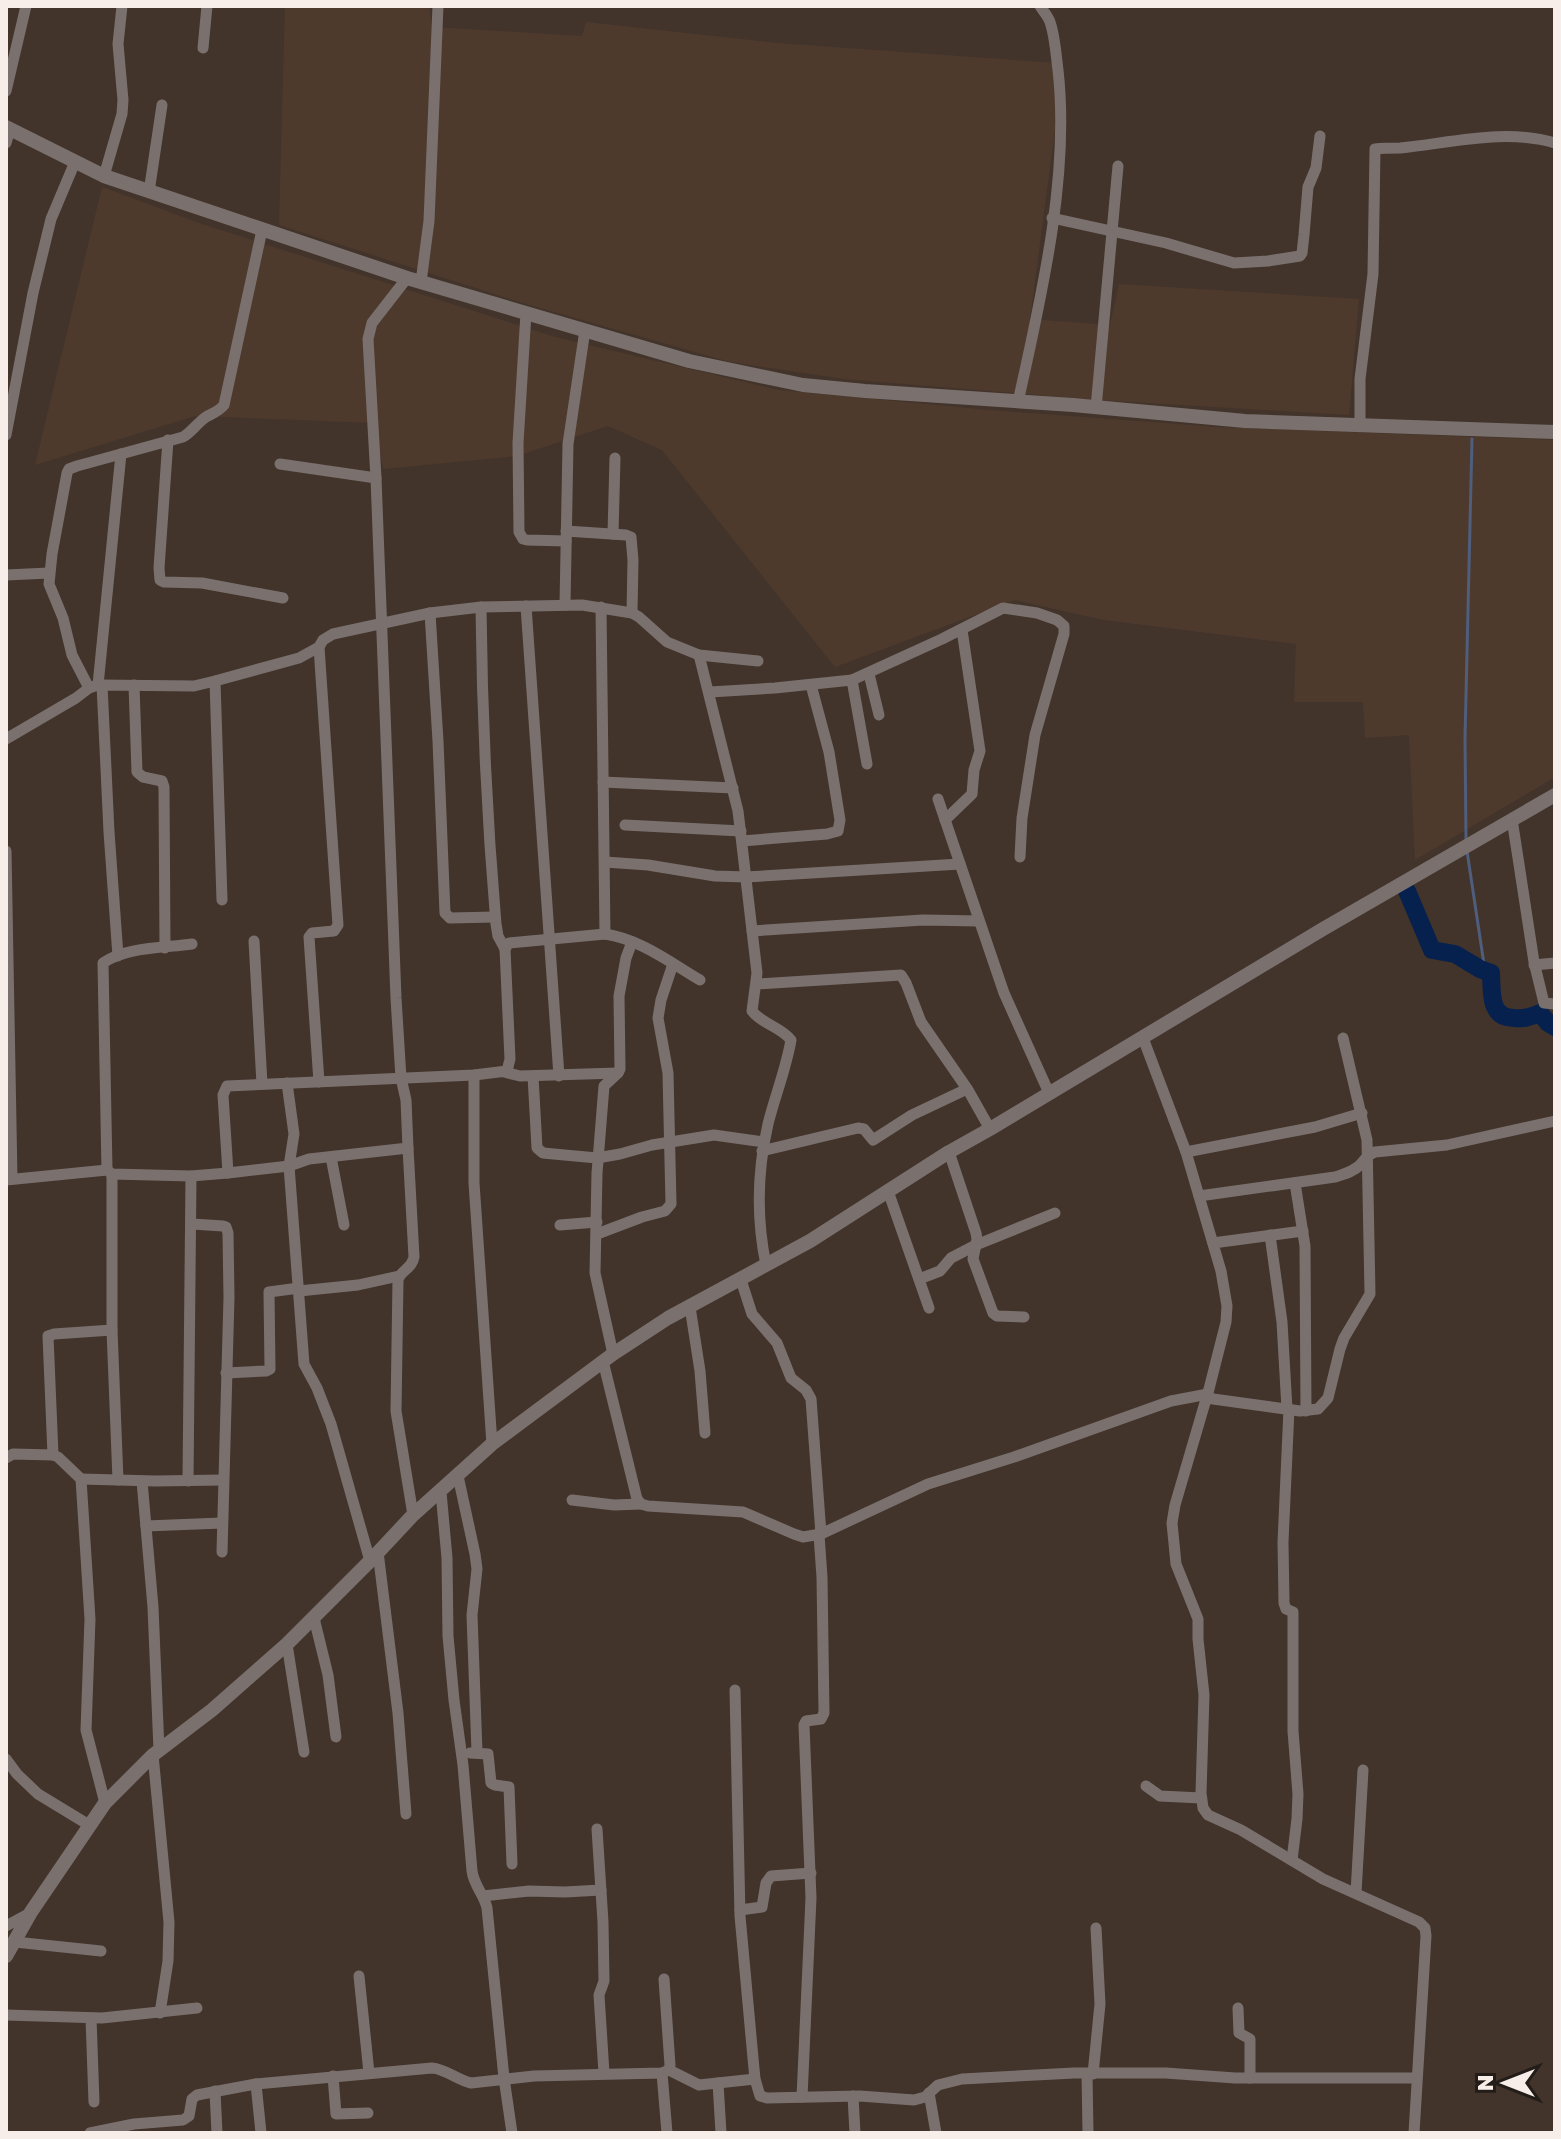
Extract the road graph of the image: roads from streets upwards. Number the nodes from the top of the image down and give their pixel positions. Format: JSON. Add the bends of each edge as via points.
{"nodes":[{"id":1,"x":26,"y":6,"type":"edge"},
{"id":2,"x":122,"y":6,"type":"edge"},
{"id":3,"x":207,"y":6,"type":"edge"},
{"id":4,"x":438,"y":6,"type":"edge"},
{"id":5,"x":1040,"y":6,"type":"edge"},
{"id":6,"x":203,"y":48,"type":"dead end"},
{"id":7,"x":6,"y":91,"type":"edge"},
{"id":8,"x":162,"y":105,"type":"dead end"},
{"id":9,"x":7,"y":133,"type":"edge"},
{"id":10,"x":1320,"y":136,"type":"dead end"},
{"id":11,"x":1555,"y":143,"type":"edge"},
{"id":12,"x":75,"y":162,"type":"junction"},
{"id":13,"x":1118,"y":166,"type":"dead end"},
{"id":14,"x":104,"y":176,"type":"junction"},
{"id":15,"x":149,"y":192,"type":"junction"},
{"id":16,"x":1052,"y":218,"type":"junction"},
{"id":17,"x":262,"y":230,"type":"junction"},
{"id":18,"x":1112,"y":232,"type":"junction"},
{"id":19,"x":414,"y":280,"type":"junction"},
{"id":20,"x":526,"y":313,"type":"junction"},
{"id":21,"x":585,"y":330,"type":"junction"},
{"id":22,"x":1018,"y":402,"type":"junction"},
{"id":23,"x":1096,"y":408,"type":"junction"},
{"id":24,"x":1360,"y":425,"type":"junction"},
{"id":25,"x":1555,"y":432,"type":"edge"},
{"id":26,"x":6,"y":435,"type":"edge"},
{"id":27,"x":168,"y":440,"type":"junction"},
{"id":28,"x":121,"y":454,"type":"junction"},
{"id":29,"x":615,"y":458,"type":"dead end"},
{"id":30,"x":280,"y":464,"type":"dead end"},
{"id":31,"x":376,"y":478,"type":"junction"},
{"id":32,"x":613,"y":534,"type":"junction"},
{"id":33,"x":566,"y":536,"type":"junction"},
{"id":34,"x":49,"y":573,"type":"junction"},
{"id":35,"x":6,"y":575,"type":"edge"},
{"id":36,"x":283,"y":598,"type":"dead end"},
{"id":37,"x":565,"y":605,"type":"junction"},
{"id":38,"x":526,"y":606,"type":"junction"},
{"id":39,"x":481,"y":607,"type":"junction"},
{"id":40,"x":601,"y":607,"type":"junction"},
{"id":41,"x":430,"y":613,"type":"junction"},
{"id":42,"x":632,"y":613,"type":"junction"},
{"id":43,"x":380,"y":623,"type":"junction"},
{"id":44,"x":962,"y":630,"type":"junction"},
{"id":45,"x":319,"y":647,"type":"junction"},
{"id":46,"x":699,"y":655,"type":"junction"},
{"id":47,"x":758,"y":661,"type":"dead end"},
{"id":48,"x":869,"y":674,"type":"junction"},
{"id":49,"x":852,"y":680,"type":"junction"},
{"id":50,"x":215,"y":681,"type":"junction"},
{"id":51,"x":134,"y":685,"type":"junction"},
{"id":52,"x":811,"y":685,"type":"junction"},
{"id":53,"x":96,"y":686,"type":"junction"},
{"id":54,"x":710,"y":692,"type":"junction"},
{"id":55,"x":879,"y":715,"type":"dead end"},
{"id":56,"x":6,"y":739,"type":"edge"},
{"id":57,"x":867,"y":764,"type":"dead end"},
{"id":58,"x":603,"y":782,"type":"junction"},
{"id":59,"x":733,"y":788,"type":"junction"},
{"id":60,"x":1555,"y":795,"type":"edge"},
{"id":61,"x":938,"y":799,"type":"dead end"},
{"id":62,"x":1512,"y":819,"type":"junction"},
{"id":63,"x":945,"y":820,"type":"junction"},
{"id":64,"x":625,"y":825,"type":"dead end"},
{"id":65,"x":741,"y":836,"type":"junction"},
{"id":66,"x":6,"y":851,"type":"edge"},
{"id":67,"x":1020,"y":857,"type":"dead end"},
{"id":68,"x":605,"y":862,"type":"junction"},
{"id":69,"x":960,"y":864,"type":"junction"},
{"id":70,"x":746,"y":877,"type":"junction"},
{"id":71,"x":222,"y":900,"type":"dead end"},
{"id":72,"x":495,"y":917,"type":"junction"},
{"id":73,"x":979,"y":921,"type":"junction"},
{"id":74,"x":752,"y":931,"type":"junction"},
{"id":75,"x":605,"y":934,"type":"junction"},
{"id":76,"x":549,"y":939,"type":"junction"},
{"id":77,"x":254,"y":941,"type":"dead end"},
{"id":78,"x":632,"y":942,"type":"junction"},
{"id":79,"x":192,"y":944,"type":"dead end"},
{"id":80,"x":165,"y":948,"type":"junction"},
{"id":81,"x":505,"y":949,"type":"junction"},
{"id":82,"x":118,"y":956,"type":"junction"},
{"id":83,"x":1555,"y":963,"type":"edge"},
{"id":84,"x":673,"y":964,"type":"junction"},
{"id":85,"x":1534,"y":965,"type":"junction"},
{"id":86,"x":700,"y":980,"type":"dead end"},
{"id":87,"x":757,"y":984,"type":"junction"},
{"id":88,"x":1555,"y":1004,"type":"edge"},
{"id":89,"x":1143,"y":1038,"type":"junction"},
{"id":90,"x":1343,"y":1038,"type":"dead end"},
{"id":91,"x":8,"y":1060,"type":"edge"},
{"id":92,"x":504,"y":1072,"type":"junction"},
{"id":93,"x":618,"y":1073,"type":"junction"},
{"id":94,"x":474,"y":1075,"type":"junction"},
{"id":95,"x":533,"y":1076,"type":"junction"},
{"id":96,"x":559,"y":1076,"type":"junction"},
{"id":97,"x":401,"y":1078,"type":"junction"},
{"id":98,"x":319,"y":1082,"type":"junction"},
{"id":99,"x":287,"y":1083,"type":"junction"},
{"id":100,"x":262,"y":1084,"type":"junction"},
{"id":101,"x":967,"y":1089,"type":"junction"},
{"id":102,"x":1049,"y":1093,"type":"junction"},
{"id":103,"x":1362,"y":1113,"type":"junction"},
{"id":104,"x":1555,"y":1121,"type":"edge"},
{"id":105,"x":990,"y":1129,"type":"junction"},
{"id":106,"x":669,"y":1142,"type":"junction"},
{"id":107,"x":763,"y":1146,"type":"junction"},
{"id":108,"x":408,"y":1148,"type":"junction"},
{"id":109,"x":949,"y":1152,"type":"junction"},
{"id":110,"x":1186,"y":1152,"type":"junction"},
{"id":111,"x":1367,"y":1155,"type":"junction"},
{"id":112,"x":331,"y":1157,"type":"junction"},
{"id":113,"x":597,"y":1158,"type":"junction"},
{"id":114,"x":289,"y":1166,"type":"junction"},
{"id":115,"x":110,"y":1172,"type":"junction"},
{"id":116,"x":228,"y":1173,"type":"junction"},
{"id":117,"x":191,"y":1176,"type":"junction"},
{"id":118,"x":9,"y":1179,"type":"edge"},
{"id":119,"x":1295,"y":1183,"type":"junction"},
{"id":120,"x":888,"y":1191,"type":"junction"},
{"id":121,"x":1199,"y":1196,"type":"junction"},
{"id":122,"x":1055,"y":1213,"type":"dead end"},
{"id":123,"x":192,"y":1224,"type":"junction"},
{"id":124,"x":344,"y":1225,"type":"dead end"},
{"id":125,"x":560,"y":1225,"type":"dead end"},
{"id":126,"x":597,"y":1228,"type":"junction"},
{"id":127,"x":1303,"y":1231,"type":"junction"},
{"id":128,"x":1270,"y":1235,"type":"junction"},
{"id":129,"x":1213,"y":1243,"type":"junction"},
{"id":130,"x":976,"y":1245,"type":"junction"},
{"id":131,"x":766,"y":1265,"type":"junction"},
{"id":132,"x":399,"y":1276,"type":"junction"},
{"id":133,"x":919,"y":1279,"type":"junction"},
{"id":134,"x":741,"y":1280,"type":"junction"},
{"id":135,"x":299,"y":1290,"type":"junction"},
{"id":136,"x":690,"y":1307,"type":"junction"},
{"id":137,"x":929,"y":1308,"type":"dead end"},
{"id":138,"x":1024,"y":1317,"type":"dead end"},
{"id":139,"x":112,"y":1330,"type":"junction"},
{"id":140,"x":608,"y":1358,"type":"junction"},
{"id":141,"x":226,"y":1373,"type":"junction"},
{"id":142,"x":1207,"y":1396,"type":"junction"},
{"id":143,"x":1288,"y":1409,"type":"junction"},
{"id":144,"x":1306,"y":1411,"type":"junction"},
{"id":145,"x":705,"y":1433,"type":"dead end"},
{"id":146,"x":492,"y":1444,"type":"junction"},
{"id":147,"x":53,"y":1455,"type":"junction"},
{"id":148,"x":6,"y":1458,"type":"edge"},
{"id":149,"x":458,"y":1476,"type":"junction"},
{"id":150,"x":81,"y":1479,"type":"junction"},
{"id":151,"x":118,"y":1480,"type":"junction"},
{"id":152,"x":223,"y":1480,"type":"junction"},
{"id":153,"x":142,"y":1481,"type":"junction"},
{"id":154,"x":188,"y":1481,"type":"junction"},
{"id":155,"x":441,"y":1492,"type":"junction"},
{"id":156,"x":572,"y":1500,"type":"dead end"},
{"id":157,"x":641,"y":1504,"type":"junction"},
{"id":158,"x":413,"y":1515,"type":"junction"},
{"id":159,"x":222,"y":1523,"type":"junction"},
{"id":160,"x":146,"y":1526,"type":"junction"},
{"id":161,"x":820,"y":1534,"type":"junction"},
{"id":162,"x":222,"y":1552,"type":"dead end"},
{"id":163,"x":374,"y":1557,"type":"junction"},
{"id":164,"x":314,"y":1618,"type":"junction"},
{"id":165,"x":287,"y":1644,"type":"junction"},
{"id":166,"x":735,"y":1690,"type":"dead end"},
{"id":167,"x":336,"y":1737,"type":"dead end"},
{"id":168,"x":304,"y":1752,"type":"dead end"},
{"id":169,"x":477,"y":1752,"type":"junction"},
{"id":170,"x":156,"y":1753,"type":"junction"},
{"id":171,"x":461,"y":1753,"type":"junction"},
{"id":172,"x":6,"y":1759,"type":"edge"},
{"id":173,"x":1363,"y":1770,"type":"dead end"},
{"id":174,"x":1146,"y":1786,"type":"dead end"},
{"id":175,"x":1201,"y":1798,"type":"junction"},
{"id":176,"x":105,"y":1803,"type":"junction"},
{"id":177,"x":406,"y":1814,"type":"dead end"},
{"id":178,"x":89,"y":1825,"type":"junction"},
{"id":179,"x":597,"y":1829,"type":"dead end"},
{"id":180,"x":1292,"y":1860,"type":"junction"},
{"id":181,"x":512,"y":1864,"type":"dead end"},
{"id":182,"x":811,"y":1873,"type":"junction"},
{"id":183,"x":601,"y":1890,"type":"junction"},
{"id":184,"x":1356,"y":1893,"type":"junction"},
{"id":185,"x":483,"y":1896,"type":"junction"},
{"id":186,"x":740,"y":1910,"type":"junction"},
{"id":187,"x":31,"y":1912,"type":"junction"},
{"id":188,"x":6,"y":1926,"type":"edge"},
{"id":189,"x":1096,"y":1928,"type":"dead end"},
{"id":190,"x":15,"y":1942,"type":"junction"},
{"id":191,"x":101,"y":1951,"type":"dead end"},
{"id":192,"x":6,"y":1956,"type":"edge"},
{"id":193,"x":359,"y":1976,"type":"dead end"},
{"id":194,"x":664,"y":1979,"type":"dead end"},
{"id":195,"x":197,"y":2008,"type":"dead end"},
{"id":196,"x":1238,"y":2008,"type":"dead end"},
{"id":197,"x":160,"y":2013,"type":"junction"},
{"id":198,"x":6,"y":2015,"type":"edge"},
{"id":199,"x":91,"y":2018,"type":"junction"},
{"id":200,"x":665,"y":2071,"type":"junction"},
{"id":201,"x":369,"y":2073,"type":"junction"},
{"id":202,"x":604,"y":2073,"type":"junction"},
{"id":203,"x":1090,"y":2074,"type":"junction"},
{"id":204,"x":333,"y":2076,"type":"junction"},
{"id":205,"x":504,"y":2078,"type":"junction"},
{"id":206,"x":1250,"y":2078,"type":"junction"},
{"id":207,"x":1416,"y":2078,"type":"junction"},
{"id":208,"x":755,"y":2079,"type":"junction"},
{"id":209,"x":718,"y":2083,"type":"junction"},
{"id":210,"x":256,"y":2084,"type":"junction"},
{"id":211,"x":215,"y":2091,"type":"junction"},
{"id":212,"x":929,"y":2093,"type":"junction"},
{"id":213,"x":853,"y":2096,"type":"junction"},
{"id":214,"x":802,"y":2097,"type":"junction"},
{"id":215,"x":94,"y":2102,"type":"dead end"},
{"id":216,"x":368,"y":2113,"type":"dead end"},
{"id":217,"x":135,"y":2128,"type":"edge"},
{"id":218,"x":94,"y":2133,"type":"edge"},
{"id":219,"x":217,"y":2133,"type":"edge"},
{"id":220,"x":261,"y":2133,"type":"edge"},
{"id":221,"x":512,"y":2133,"type":"edge"},
{"id":222,"x":667,"y":2133,"type":"edge"},
{"id":223,"x":721,"y":2133,"type":"edge"},
{"id":224,"x":855,"y":2133,"type":"edge"},
{"id":225,"x":936,"y":2133,"type":"edge"},
{"id":226,"x":1088,"y":2133,"type":"edge"},
{"id":227,"x":1414,"y":2133,"type":"edge"}],
"edges":[{"from":1,"to":7,"type":"street"},
{"from":2,"to":14,"type":"street","via":[[122,114]]},
{"from":3,"to":6,"type":"street"},
{"from":4,"to":19,"type":"street","via":[[429,221]]},
{"from":5,"to":16,"type":"street","via":[[1050,21],[1060,99]]},
{"from":8,"to":15,"type":"street"},
{"from":9,"to":12,"type":"street"},
{"from":10,"to":18,"type":"street","via":[[1300,256],[1234,263]]},
{"from":11,"to":24,"type":"street","via":[[1503,137],[1375,149],[1373,274]]},
{"from":12,"to":14,"type":"street"},
{"from":12,"to":26,"type":"street","via":[[47,234]]},
{"from":13,"to":18,"type":"street"},
{"from":14,"to":15,"type":"street"},
{"from":15,"to":17,"type":"street"},
{"from":16,"to":18,"type":"street"},
{"from":16,"to":22,"type":"street","via":[[1046,274]]},
{"from":17,"to":19,"type":"street"},
{"from":17,"to":27,"type":"street","via":[[224,405],[188,434]]},
{"from":18,"to":23,"type":"street"},
{"from":19,"to":20,"type":"street"},
{"from":19,"to":31,"type":"street","via":[[372,323],[368,339]]},
{"from":20,"to":21,"type":"street"},
{"from":20,"to":33,"type":"street","via":[[519,532],[527,540]]},
{"from":21,"to":22,"type":"street","via":[[689,361],[803,385]]},
{"from":21,"to":33,"type":"street","via":[[568,444]]},
{"from":22,"to":23,"type":"street"},
{"from":23,"to":24,"type":"street"},
{"from":24,"to":25,"type":"street"},
{"from":27,"to":28,"type":"street"},
{"from":27,"to":36,"type":"street","via":[[160,580]]},
{"from":28,"to":34,"type":"street","via":[[69,469]]},
{"from":28,"to":53,"type":"street"},
{"from":29,"to":32,"type":"street"},
{"from":30,"to":31,"type":"street"},
{"from":31,"to":43,"type":"street"},
{"from":32,"to":33,"type":"street"},
{"from":32,"to":42,"type":"street","via":[[631,537]]},
{"from":33,"to":37,"type":"street"},
{"from":34,"to":35,"type":"street"},
{"from":34,"to":53,"type":"street","via":[[72,655]]},
{"from":37,"to":38,"type":"street"},
{"from":37,"to":40,"type":"street"},
{"from":38,"to":39,"type":"street"},
{"from":38,"to":76,"type":"street"},
{"from":39,"to":41,"type":"street"},
{"from":39,"to":72,"type":"street"},
{"from":40,"to":42,"type":"street"},
{"from":40,"to":58,"type":"street"},
{"from":41,"to":43,"type":"street"},
{"from":41,"to":72,"type":"street","via":[[445,913],[450,918]]},
{"from":42,"to":46,"type":"street","via":[[667,642]]},
{"from":43,"to":45,"type":"street","via":[[333,634]]},
{"from":43,"to":97,"type":"street"},
{"from":44,"to":48,"type":"street"},
{"from":44,"to":63,"type":"street","via":[[980,751],[972,794]]},
{"from":44,"to":67,"type":"street","via":[[1003,608],[1037,613],[1064,626],[1035,735]]},
{"from":45,"to":50,"type":"street","via":[[299,658]]},
{"from":45,"to":98,"type":"street","via":[[338,925],[334,931],[309,937]]},
{"from":46,"to":47,"type":"street"},
{"from":46,"to":54,"type":"street"},
{"from":48,"to":49,"type":"street"},
{"from":48,"to":55,"type":"street"},
{"from":49,"to":52,"type":"street"},
{"from":49,"to":57,"type":"street"},
{"from":50,"to":51,"type":"street"},
{"from":50,"to":71,"type":"street"},
{"from":51,"to":53,"type":"street"},
{"from":51,"to":80,"type":"street","via":[[137,772],[162,781],[164,787]]},
{"from":52,"to":54,"type":"street"},
{"from":52,"to":65,"type":"street","via":[[829,752],[838,831]]},
{"from":53,"to":56,"type":"street"},
{"from":53,"to":82,"type":"street"},
{"from":54,"to":59,"type":"street"},
{"from":58,"to":59,"type":"street"},
{"from":58,"to":68,"type":"street"},
{"from":59,"to":65,"type":"street"},
{"from":60,"to":62,"type":"street"},
{"from":61,"to":63,"type":"street"},
{"from":62,"to":85,"type":"street"},
{"from":62,"to":89,"type":"street"},
{"from":63,"to":69,"type":"street"},
{"from":64,"to":65,"type":"street"},
{"from":65,"to":70,"type":"street"},
{"from":66,"to":91,"type":"street"},
{"from":68,"to":70,"type":"street"},
{"from":68,"to":75,"type":"street"},
{"from":69,"to":70,"type":"street"},
{"from":69,"to":73,"type":"street"},
{"from":70,"to":74,"type":"street"},
{"from":72,"to":81,"type":"street"},
{"from":73,"to":74,"type":"street"},
{"from":73,"to":102,"type":"street"},
{"from":74,"to":87,"type":"street"},
{"from":75,"to":76,"type":"street"},
{"from":75,"to":78,"type":"street"},
{"from":76,"to":81,"type":"street","via":[[509,943]]},
{"from":76,"to":96,"type":"street"},
{"from":77,"to":100,"type":"street"},
{"from":78,"to":84,"type":"street"},
{"from":78,"to":93,"type":"street","via":[[619,996]]},
{"from":79,"to":80,"type":"street"},
{"from":80,"to":82,"type":"street"},
{"from":81,"to":92,"type":"street","via":[[510,1067]]},
{"from":82,"to":115,"type":"street","via":[[102,967]]},
{"from":83,"to":85,"type":"street"},
{"from":84,"to":86,"type":"street"},
{"from":84,"to":106,"type":"street","via":[[658,1018],[668,1073]]},
{"from":85,"to":88,"type":"street","via":[[1543,1002]]},
{"from":87,"to":101,"type":"street","via":[[901,975],[921,1022]]},
{"from":87,"to":107,"type":"street","via":[[754,1015],[791,1040]]},
{"from":89,"to":102,"type":"street"},
{"from":89,"to":110,"type":"street"},
{"from":90,"to":103,"type":"street"},
{"from":91,"to":118,"type":"street"},
{"from":92,"to":94,"type":"street"},
{"from":92,"to":95,"type":"street"},
{"from":93,"to":96,"type":"street"},
{"from":93,"to":113,"type":"street","via":[[604,1086]]},
{"from":94,"to":97,"type":"street"},
{"from":94,"to":146,"type":"street","via":[[474,1183]]},
{"from":95,"to":96,"type":"street"},
{"from":95,"to":113,"type":"street","via":[[539,1151]]},
{"from":97,"to":98,"type":"street"},
{"from":97,"to":108,"type":"street"},
{"from":98,"to":99,"type":"street"},
{"from":99,"to":100,"type":"street"},
{"from":99,"to":114,"type":"street","via":[[294,1134]]},
{"from":100,"to":116,"type":"street","via":[[225,1089]]},
{"from":101,"to":105,"type":"street"},
{"from":101,"to":107,"type":"street","via":[[873,1140],[858,1128]]},
{"from":102,"to":105,"type":"street"},
{"from":103,"to":110,"type":"street"},
{"from":103,"to":111,"type":"street"},
{"from":104,"to":111,"type":"street","via":[[1447,1145]]},
{"from":105,"to":109,"type":"street"},
{"from":106,"to":107,"type":"street","via":[[714,1135]]},
{"from":106,"to":113,"type":"street"},
{"from":106,"to":126,"type":"street","via":[[669,1208]]},
{"from":107,"to":131,"type":"street","via":[[758,1217]]},
{"from":108,"to":112,"type":"street"},
{"from":108,"to":132,"type":"street","via":[[414,1257]]},
{"from":109,"to":120,"type":"street"},
{"from":109,"to":130,"type":"street"},
{"from":110,"to":121,"type":"street"},
{"from":111,"to":119,"type":"street","via":[[1349,1173]]},
{"from":111,"to":144,"type":"street","via":[[1370,1294],[1340,1349],[1328,1398],[1318,1409]]},
{"from":112,"to":114,"type":"street"},
{"from":112,"to":124,"type":"street"},
{"from":113,"to":126,"type":"street"},
{"from":114,"to":116,"type":"street"},
{"from":114,"to":135,"type":"street"},
{"from":115,"to":117,"type":"street"},
{"from":115,"to":118,"type":"street"},
{"from":115,"to":139,"type":"street"},
{"from":116,"to":117,"type":"street"},
{"from":117,"to":123,"type":"street"},
{"from":119,"to":121,"type":"street"},
{"from":119,"to":127,"type":"street"},
{"from":120,"to":131,"type":"street"},
{"from":120,"to":133,"type":"street"},
{"from":121,"to":129,"type":"street"},
{"from":122,"to":130,"type":"street"},
{"from":123,"to":141,"type":"street","via":[[227,1229]]},
{"from":123,"to":154,"type":"street"},
{"from":125,"to":126,"type":"street"},
{"from":126,"to":140,"type":"street","via":[[595,1273]]},
{"from":127,"to":128,"type":"street"},
{"from":127,"to":144,"type":"street"},
{"from":128,"to":129,"type":"street"},
{"from":128,"to":143,"type":"street"},
{"from":129,"to":142,"type":"street","via":[[1227,1306]]},
{"from":130,"to":133,"type":"street"},
{"from":130,"to":138,"type":"street","via":[[973,1259],[993,1313]]},
{"from":131,"to":134,"type":"street"},
{"from":132,"to":135,"type":"street"},
{"from":132,"to":158,"type":"street","via":[[396,1411]]},
{"from":133,"to":137,"type":"street"},
{"from":134,"to":136,"type":"street"},
{"from":134,"to":161,"type":"street","via":[[752,1314],[777,1343],[791,1378],[811,1399]]},
{"from":135,"to":141,"type":"street","via":[[268,1293],[270,1369]]},
{"from":135,"to":163,"type":"street","via":[[304,1364],[331,1424]]},
{"from":136,"to":140,"type":"street"},
{"from":136,"to":145,"type":"street"},
{"from":139,"to":147,"type":"street","via":[[48,1336]]},
{"from":139,"to":151,"type":"street"},
{"from":140,"to":146,"type":"street"},
{"from":140,"to":157,"type":"street"},
{"from":141,"to":152,"type":"street"},
{"from":142,"to":143,"type":"street"},
{"from":142,"to":161,"type":"street","via":[[1171,1401],[928,1484]]},
{"from":142,"to":175,"type":"street","via":[[1172,1523],[1176,1564],[1198,1619],[1204,1695]]},
{"from":143,"to":144,"type":"street"},
{"from":143,"to":180,"type":"street","via":[[1284,1603],[1293,1612],[1298,1810]]},
{"from":146,"to":149,"type":"street"},
{"from":147,"to":148,"type":"street"},
{"from":147,"to":150,"type":"street"},
{"from":149,"to":155,"type":"street"},
{"from":149,"to":169,"type":"street","via":[[477,1569],[472,1615]]},
{"from":150,"to":151,"type":"street"},
{"from":150,"to":176,"type":"street","via":[[90,1619],[86,1730]]},
{"from":151,"to":153,"type":"street"},
{"from":152,"to":154,"type":"street"},
{"from":152,"to":159,"type":"street"},
{"from":153,"to":154,"type":"street"},
{"from":153,"to":160,"type":"street"},
{"from":155,"to":158,"type":"street"},
{"from":155,"to":171,"type":"street","via":[[448,1636]]},
{"from":156,"to":157,"type":"street"},
{"from":157,"to":161,"type":"street","via":[[743,1512],[803,1537]]},
{"from":158,"to":163,"type":"street"},
{"from":159,"to":160,"type":"street"},
{"from":159,"to":162,"type":"street"},
{"from":160,"to":170,"type":"street"},
{"from":161,"to":182,"type":"street","via":[[824,1713],[804,1725]]},
{"from":163,"to":164,"type":"street"},
{"from":163,"to":177,"type":"street","via":[[398,1713]]},
{"from":164,"to":165,"type":"street"},
{"from":164,"to":167,"type":"street"},
{"from":165,"to":168,"type":"street"},
{"from":165,"to":170,"type":"street"},
{"from":166,"to":186,"type":"street"},
{"from":169,"to":171,"type":"street"},
{"from":169,"to":181,"type":"street","via":[[488,1754],[491,1783],[509,1787]]},
{"from":170,"to":176,"type":"street"},
{"from":170,"to":197,"type":"street","via":[[169,1922]]},
{"from":171,"to":185,"type":"street","via":[[472,1871]]},
{"from":172,"to":178,"type":"street","via":[[38,1794]]},
{"from":173,"to":184,"type":"street"},
{"from":174,"to":175,"type":"street","via":[[1160,1796]]},
{"from":175,"to":180,"type":"street","via":[[1208,1815]]},
{"from":176,"to":178,"type":"street"},
{"from":178,"to":187,"type":"street"},
{"from":179,"to":183,"type":"street"},
{"from":180,"to":184,"type":"street"},
{"from":182,"to":186,"type":"street","via":[[771,1876],[762,1907]]},
{"from":182,"to":214,"type":"street"},
{"from":183,"to":185,"type":"street"},
{"from":183,"to":202,"type":"street"},
{"from":184,"to":207,"type":"street","via":[[1419,1922],[1426,1931]]},
{"from":185,"to":205,"type":"street"},
{"from":186,"to":208,"type":"street"},
{"from":187,"to":188,"type":"street"},
{"from":187,"to":190,"type":"street"},
{"from":189,"to":203,"type":"street","via":[[1100,2004]]},
{"from":190,"to":191,"type":"street"},
{"from":190,"to":192,"type":"street"},
{"from":193,"to":201,"type":"street"},
{"from":194,"to":200,"type":"street"},
{"from":195,"to":197,"type":"street"},
{"from":196,"to":206,"type":"street","via":[[1239,2033],[1250,2039]]},
{"from":197,"to":199,"type":"street"},
{"from":198,"to":199,"type":"street"},
{"from":199,"to":215,"type":"street"},
{"from":200,"to":202,"type":"street"},
{"from":200,"to":209,"type":"street","via":[[695,2084]]},
{"from":200,"to":222,"type":"street"},
{"from":201,"to":204,"type":"street"},
{"from":201,"to":205,"type":"street","via":[[440,2068],[471,2083]]},
{"from":202,"to":205,"type":"street"},
{"from":203,"to":206,"type":"street"},
{"from":203,"to":212,"type":"street","via":[[962,2079]]},
{"from":203,"to":226,"type":"street"},
{"from":204,"to":210,"type":"street"},
{"from":204,"to":216,"type":"street","via":[[336,2114]]},
{"from":205,"to":221,"type":"street"},
{"from":206,"to":207,"type":"street"},
{"from":207,"to":227,"type":"street"},
{"from":208,"to":209,"type":"street"},
{"from":208,"to":214,"type":"street","via":[[763,2097]]},
{"from":209,"to":223,"type":"street"},
{"from":210,"to":211,"type":"street"},
{"from":210,"to":220,"type":"street"},
{"from":211,"to":217,"type":"street","via":[[194,2096],[187,2119]]},
{"from":211,"to":219,"type":"street"},
{"from":212,"to":213,"type":"street","via":[[914,2100]]},
{"from":212,"to":225,"type":"street"},
{"from":213,"to":214,"type":"street"},
{"from":213,"to":224,"type":"street"},
{"from":217,"to":218,"type":"street"}]}
